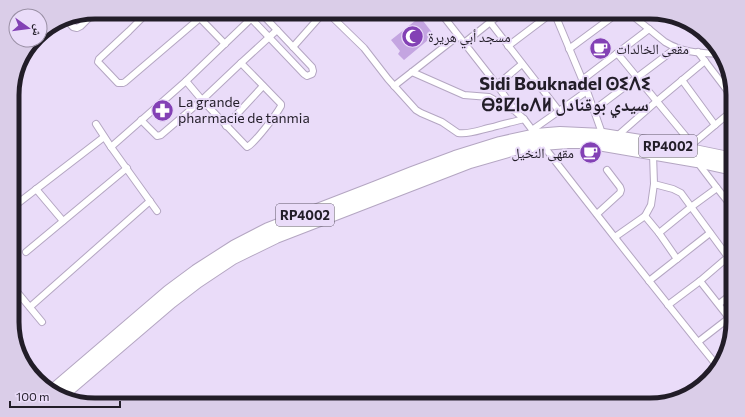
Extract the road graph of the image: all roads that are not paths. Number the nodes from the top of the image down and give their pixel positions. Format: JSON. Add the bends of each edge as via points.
{"nodes":[{"id":1,"x":88,"y":19,"type":"edge"},
{"id":2,"x":141,"y":19,"type":"edge"},
{"id":3,"x":199,"y":19,"type":"edge"},
{"id":4,"x":201,"y":19,"type":"edge"},
{"id":5,"x":252,"y":19,"type":"joint"},
{"id":6,"x":266,"y":19,"type":"edge"},
{"id":7,"x":319,"y":19,"type":"edge"},
{"id":8,"x":333,"y":19,"type":"edge"},
{"id":9,"x":445,"y":19,"type":"edge"},
{"id":10,"x":494,"y":19,"type":"edge"},
{"id":11,"x":545,"y":19,"type":"edge"},
{"id":12,"x":557,"y":19,"type":"edge"},
{"id":13,"x":610,"y":19,"type":"edge"},
{"id":14,"x":637,"y":19,"type":"edge"},
{"id":15,"x":490,"y":22,"type":"junction"},
{"id":16,"x":70,"y":23,"type":"edge"},
{"id":17,"x":649,"y":29,"type":"junction"},
{"id":18,"x":276,"y":30,"type":"junction"},
{"id":19,"x":458,"y":36,"type":"junction"},
{"id":20,"x":270,"y":37,"type":"junction"},
{"id":21,"x":464,"y":43,"type":"junction"},
{"id":22,"x":225,"y":44,"type":"junction"},
{"id":23,"x":508,"y":46,"type":"junction"},
{"id":24,"x":293,"y":47,"type":"junction"},
{"id":25,"x":676,"y":48,"type":"junction"},
{"id":26,"x":569,"y":49,"type":"junction"},
{"id":27,"x":698,"y":52,"type":"junction"},
{"id":28,"x":618,"y":53,"type":"junction"},
{"id":29,"x":713,"y":53,"type":"edge"},
{"id":30,"x":705,"y":61,"type":"junction"},
{"id":31,"x":241,"y":63,"type":"junction"},
{"id":32,"x":522,"y":64,"type":"junction"},
{"id":33,"x":412,"y":72,"type":"junction"},
{"id":34,"x":637,"y":77,"type":"junction"},
{"id":35,"x":582,"y":80,"type":"junction"},
{"id":36,"x":682,"y":80,"type":"junction"},
{"id":37,"x":186,"y":81,"type":"junction"},
{"id":38,"x":497,"y":85,"type":"junction"},
{"id":39,"x":263,"y":86,"type":"junction"},
{"id":40,"x":394,"y":86,"type":"junction"},
{"id":41,"x":726,"y":89,"type":"edge"},
{"id":42,"x":587,"y":91,"type":"junction"},
{"id":43,"x":202,"y":100,"type":"junction"},
{"id":44,"x":657,"y":101,"type":"junction"},
{"id":45,"x":594,"y":110,"type":"junction"},
{"id":46,"x":559,"y":111,"type":"junction"},
{"id":47,"x":516,"y":112,"type":"junction"},
{"id":48,"x":726,"y":116,"type":"edge"},
{"id":49,"x":524,"y":119,"type":"junction"},
{"id":50,"x":141,"y":120,"type":"junction"},
{"id":51,"x":96,"y":124,"type":"dead end"},
{"id":52,"x":715,"y":125,"type":"junction"},
{"id":53,"x":226,"y":126,"type":"junction"},
{"id":54,"x":536,"y":136,"type":"junction"},
{"id":55,"x":104,"y":137,"type":"junction"},
{"id":56,"x":616,"y":137,"type":"junction"},
{"id":57,"x":603,"y":140,"type":"junction"},
{"id":58,"x":689,"y":146,"type":"junction"},
{"id":59,"x":111,"y":147,"type":"junction"},
{"id":60,"x":653,"y":154,"type":"junction"},
{"id":61,"x":726,"y":157,"type":"edge"},
{"id":62,"x":698,"y":161,"type":"junction"},
{"id":63,"x":726,"y":167,"type":"edge"},
{"id":64,"x":127,"y":168,"type":"junction"},
{"id":65,"x":607,"y":170,"type":"dead end"},
{"id":66,"x":654,"y":184,"type":"junction"},
{"id":67,"x":717,"y":188,"type":"junction"},
{"id":68,"x":36,"y":189,"type":"junction"},
{"id":69,"x":726,"y":199,"type":"edge"},
{"id":70,"x":150,"y":201,"type":"junction"},
{"id":71,"x":19,"y":202,"type":"edge"},
{"id":72,"x":691,"y":207,"type":"junction"},
{"id":73,"x":157,"y":211,"type":"dead end"},
{"id":74,"x":598,"y":214,"type":"junction"},
{"id":75,"x":645,"y":216,"type":"junction"},
{"id":76,"x":63,"y":221,"type":"junction"},
{"id":77,"x":659,"y":233,"type":"junction"},
{"id":78,"x":710,"y":233,"type":"junction"},
{"id":79,"x":615,"y":237,"type":"junction"},
{"id":80,"x":726,"y":250,"type":"edge"},
{"id":81,"x":26,"y":252,"type":"dead end"},
{"id":82,"x":677,"y":259,"type":"junction"},
{"id":83,"x":726,"y":259,"type":"edge"},
{"id":84,"x":649,"y":281,"type":"junction"},
{"id":85,"x":700,"y":281,"type":"junction"},
{"id":86,"x":19,"y":294,"type":"edge"},
{"id":87,"x":726,"y":298,"type":"edge"},
{"id":88,"x":718,"y":304,"type":"junction"},
{"id":89,"x":668,"y":305,"type":"junction"},
{"id":90,"x":30,"y":307,"type":"junction"},
{"id":91,"x":726,"y":314,"type":"edge"},
{"id":92,"x":42,"y":322,"type":"dead end"},
{"id":93,"x":726,"y":323,"type":"edge"},
{"id":94,"x":698,"y":342,"type":"junction"},
{"id":95,"x":714,"y":362,"type":"edge"},
{"id":96,"x":56,"y":387,"type":"edge"},
{"id":97,"x":66,"y":392,"type":"edge"}],
"edges":[{"from":1,"to":16,"type":"street","via":[[77,28]]},
{"from":2,"to":3,"type":"street","via":[[99,59],[98,62],[118,83],[125,82]]},
{"from":4,"to":22,"type":"street"},
{"from":5,"to":20,"type":"street"},
{"from":5,"to":22,"type":"street"},
{"from":6,"to":18,"type":"street"},
{"from":7,"to":24,"type":"street"},
{"from":8,"to":40,"type":"street","via":[[364,48]]},
{"from":9,"to":19,"type":"street"},
{"from":10,"to":15,"type":"street"},
{"from":11,"to":23,"type":"street"},
{"from":12,"to":26,"type":"street"},
{"from":13,"to":26,"type":"street"},
{"from":14,"to":17,"type":"street"},
{"from":15,"to":21,"type":"street"},
{"from":15,"to":23,"type":"street"},
{"from":17,"to":25,"type":"street"},
{"from":17,"to":28,"type":"street"},
{"from":18,"to":20,"type":"street"},
{"from":18,"to":24,"type":"street"},
{"from":19,"to":21,"type":"street"},
{"from":19,"to":33,"type":"street"},
{"from":20,"to":24,"type":"street","via":[[304,74],[310,75],[313,68]]},
{"from":20,"to":31,"type":"street"},
{"from":21,"to":38,"type":"street"},
{"from":22,"to":37,"type":"street"},
{"from":23,"to":32,"type":"street"},
{"from":25,"to":27,"type":"street"},
{"from":25,"to":34,"type":"street"},
{"from":26,"to":35,"type":"street"},
{"from":27,"to":29,"type":"street"},
{"from":27,"to":30,"type":"street"},
{"from":28,"to":34,"type":"street"},
{"from":28,"to":35,"type":"street"},
{"from":30,"to":36,"type":"street"},
{"from":30,"to":41,"type":"street"},
{"from":31,"to":39,"type":"street"},
{"from":31,"to":43,"type":"street"},
{"from":32,"to":38,"type":"street"},
{"from":32,"to":46,"type":"street"},
{"from":33,"to":40,"type":"street"},
{"from":33,"to":47,"type":"street","via":[[464,94],[489,96]]},
{"from":34,"to":44,"type":"street"},
{"from":34,"to":45,"type":"street"},
{"from":35,"to":42,"type":"street"},
{"from":36,"to":44,"type":"street"},
{"from":36,"to":52,"type":"street"},
{"from":37,"to":43,"type":"street"},
{"from":37,"to":50,"type":"street"},
{"from":38,"to":47,"type":"street"},
{"from":39,"to":53,"type":"street"},
{"from":39,"to":53,"type":"street","via":[[281,106],[250,145],[247,147]]},
{"from":40,"to":49,"type":"street","via":[[416,110],[458,133],[468,134]]},
{"from":42,"to":45,"type":"street"},
{"from":42,"to":46,"type":"street"},
{"from":43,"to":50,"type":"street","via":[[159,136]]},
{"from":43,"to":53,"type":"street"},
{"from":44,"to":56,"type":"street"},
{"from":44,"to":58,"type":"street"},
{"from":45,"to":57,"type":"street"},
{"from":46,"to":54,"type":"street"},
{"from":47,"to":49,"type":"street"},
{"from":48,"to":52,"type":"street"},
{"from":49,"to":54,"type":"street"},
{"from":50,"to":59,"type":"street"},
{"from":51,"to":55,"type":"street"},
{"from":52,"to":58,"type":"street"},
{"from":54,"to":57,"type":"highway","number":"RP4002","via":[[560,133]]},
{"from":54,"to":74,"type":"street"},
{"from":54,"to":96,"type":"highway","number":"RP4002","via":[[479,149],[412,173],[268,229],[234,246],[169,291]]},
{"from":54,"to":97,"type":"highway","number":"RP4002","via":[[515,149],[470,162],[246,251],[220,266],[171,302]]},
{"from":55,"to":59,"type":"street"},
{"from":55,"to":68,"type":"street"},
{"from":56,"to":57,"type":"highway","number":"RP4002"},
{"from":56,"to":58,"type":"highway","number":"RP4002"},
{"from":57,"to":60,"type":"highway","number":"RP4002"},
{"from":58,"to":61,"type":"highway","number":"RP4002"},
{"from":59,"to":64,"type":"street"},
{"from":60,"to":62,"type":"highway","number":"RP4002"},
{"from":60,"to":66,"type":"street"},
{"from":62,"to":63,"type":"highway","number":"RP4002"},
{"from":62,"to":67,"type":"street"},
{"from":64,"to":70,"type":"street"},
{"from":64,"to":76,"type":"street"},
{"from":65,"to":74,"type":"street","via":[[621,188],[621,192]]},
{"from":66,"to":72,"type":"street","via":[[679,192]]},
{"from":66,"to":75,"type":"street","via":[[651,205]]},
{"from":67,"to":69,"type":"street"},
{"from":67,"to":72,"type":"street"},
{"from":68,"to":71,"type":"street"},
{"from":68,"to":76,"type":"street"},
{"from":70,"to":73,"type":"street"},
{"from":70,"to":90,"type":"street"},
{"from":72,"to":77,"type":"street"},
{"from":72,"to":78,"type":"street"},
{"from":74,"to":79,"type":"street"},
{"from":75,"to":77,"type":"street"},
{"from":75,"to":79,"type":"street"},
{"from":76,"to":81,"type":"street"},
{"from":77,"to":82,"type":"street"},
{"from":78,"to":80,"type":"street"},
{"from":78,"to":82,"type":"street"},
{"from":79,"to":84,"type":"street"},
{"from":82,"to":84,"type":"street"},
{"from":83,"to":85,"type":"street"},
{"from":84,"to":89,"type":"street"},
{"from":85,"to":88,"type":"street"},
{"from":85,"to":89,"type":"street"},
{"from":86,"to":90,"type":"street"},
{"from":87,"to":88,"type":"street"},
{"from":88,"to":91,"type":"street"},
{"from":89,"to":94,"type":"street"},
{"from":90,"to":92,"type":"street"},
{"from":93,"to":94,"type":"street"},
{"from":94,"to":95,"type":"street"}]}
